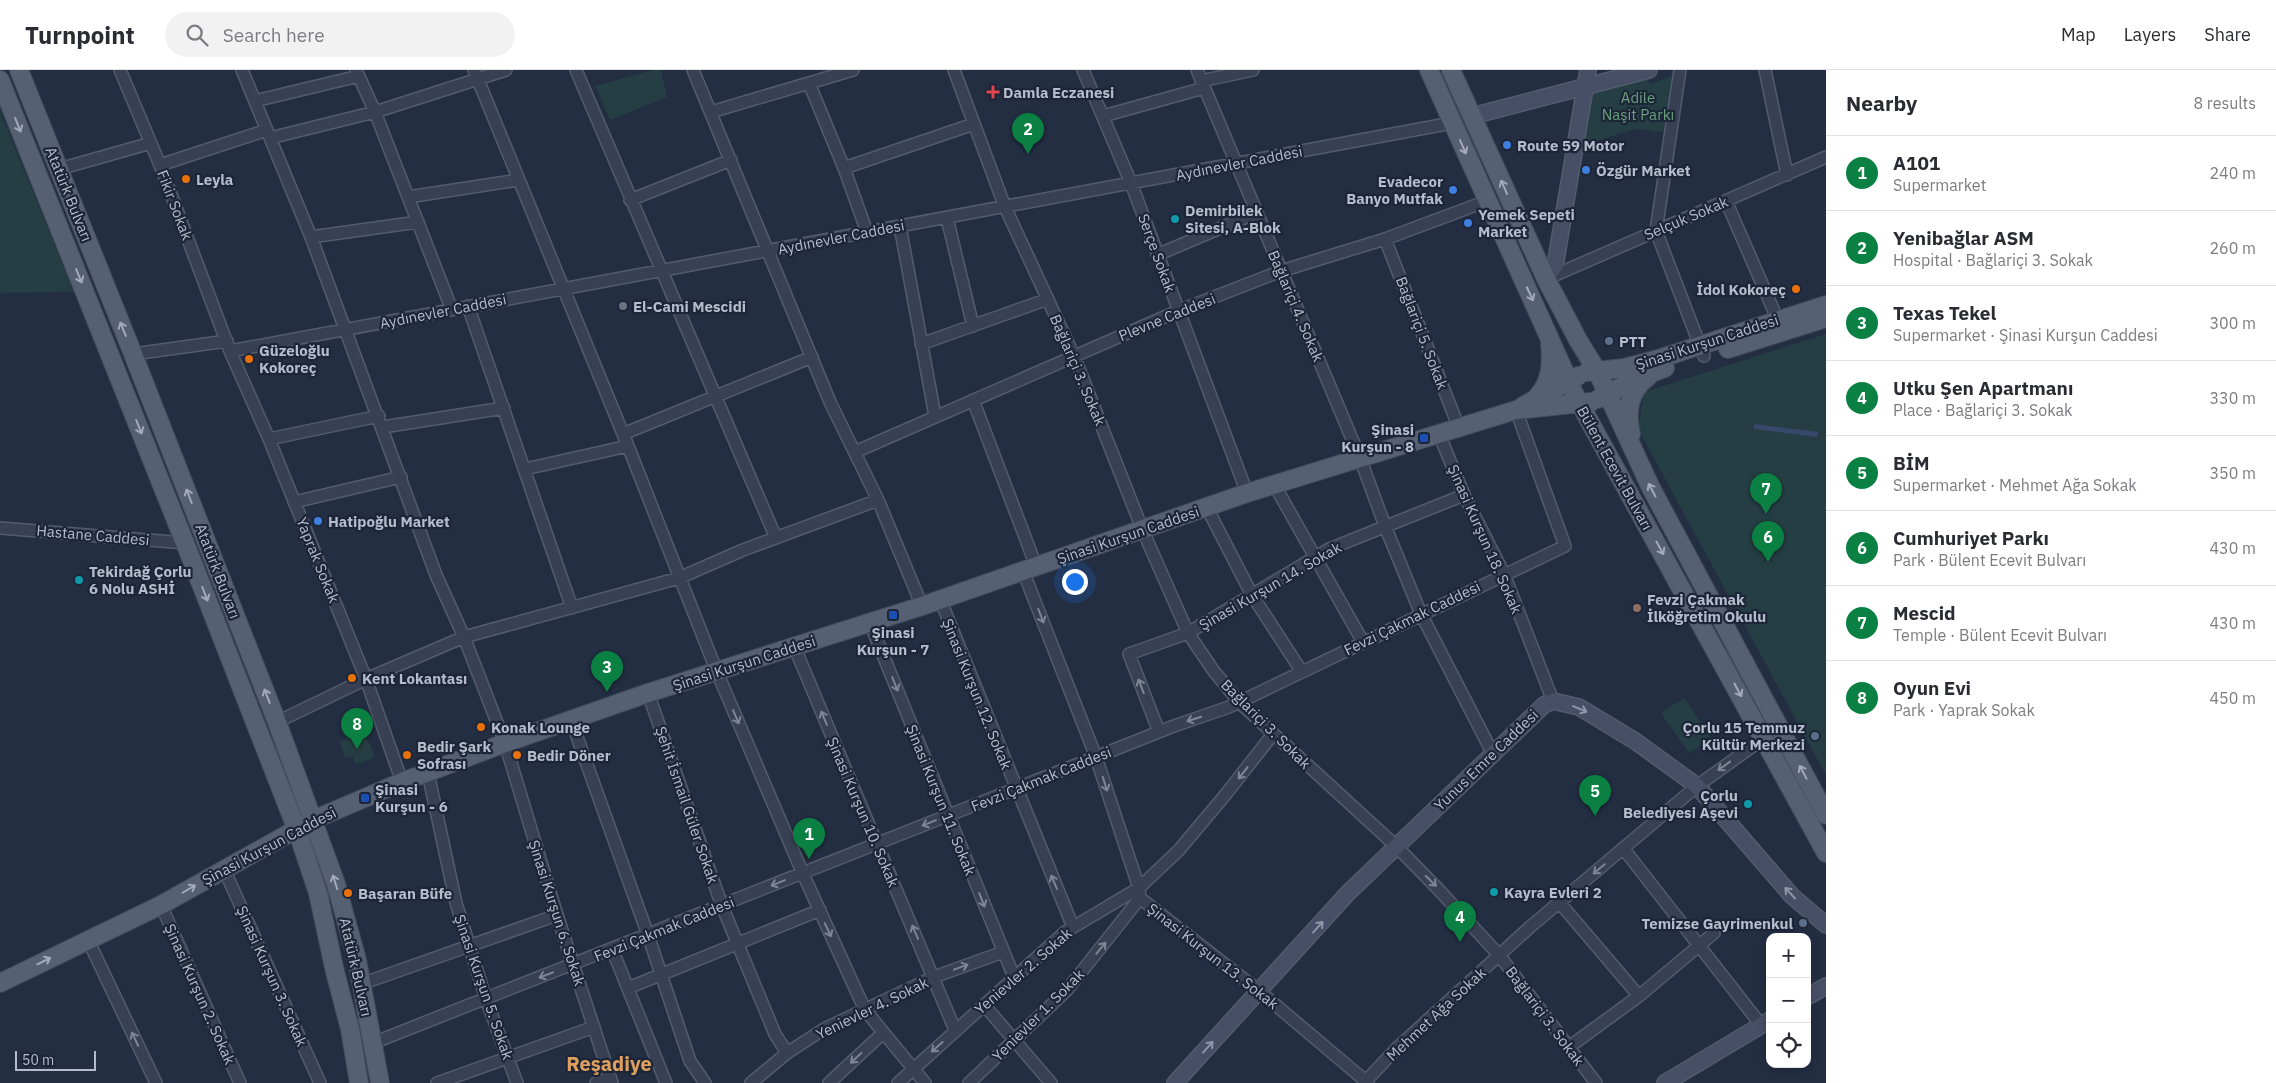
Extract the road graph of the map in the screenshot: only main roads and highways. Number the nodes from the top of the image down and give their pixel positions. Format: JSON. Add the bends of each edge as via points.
{"nodes":[{"id":1,"x":19,"y":70,"type":"edge"},
{"id":2,"x":1429,"y":70,"type":"edge"},
{"id":3,"x":1451,"y":70,"type":"edge"},
{"id":4,"x":0,"y":80,"type":"edge"},
{"id":5,"x":1826,"y":305,"type":"edge"},
{"id":6,"x":1826,"y":318,"type":"edge"},
{"id":7,"x":1780,"y":326,"type":"junction"},
{"id":8,"x":1549,"y":334,"type":"junction"},
{"id":9,"x":1578,"y":340,"type":"junction"},
{"id":10,"x":1656,"y":365,"type":"junction"},
{"id":11,"x":1588,"y":387,"type":"junction"},
{"id":12,"x":1534,"y":404,"type":"junction"},
{"id":13,"x":1600,"y":440,"type":"junction"},
{"id":14,"x":1637,"y":459,"type":"junction"},
{"id":15,"x":1826,"y":815,"type":"edge"},
{"id":16,"x":313,"y":820,"type":"junction"},
{"id":17,"x":297,"y":830,"type":"junction"},
{"id":18,"x":1826,"y":853,"type":"edge"},
{"id":19,"x":0,"y":983,"type":"edge"},
{"id":20,"x":360,"y":1083,"type":"edge"},
{"id":21,"x":380,"y":1083,"type":"edge"}],
"edges":[{"from":16,"to":1,"type":"main road","name":"Atatürk Bulvarı","one_way":true},
{"from":2,"to":8,"type":"main road","name":"Bülent Ecevit Bulvarı","one_way":true},
{"from":9,"to":3,"type":"main road","name":"Bülent Ecevit Bulvarı","one_way":true,"via":[[1546,278]]},
{"from":4,"to":17,"type":"main road","name":"Atatürk Bulvarı","one_way":true},
{"from":5,"to":7,"type":"main road","name":"Şinasi Kurşun Caddesi"},
{"from":6,"to":7,"type":"main road","name":"Şinasi Kurşun Caddesi"},
{"from":7,"to":10,"type":"main road","name":"Şinasi Kurşun Caddesi"},
{"from":8,"to":11,"type":"main road","name":"Bülent Ecevit Bulvarı"},
{"from":8,"to":12,"type":"main road","via":[[1550,369]]},
{"from":9,"to":10,"type":"main road","via":[[1592,355],[1610,363]]},
{"from":9,"to":11,"type":"main road","name":"Bülent Ecevit Bulvarı"},
{"from":10,"to":11,"type":"main road","name":"Şinasi Kurşun Caddesi"},
{"from":10,"to":11,"type":"main road","name":"Şinasi Kurşun Caddesi","via":[[1624,368]]},
{"from":10,"to":14,"type":"main road","via":[[1636,388],[1630,401],[1628,418]]},
{"from":11,"to":12,"type":"main road","name":"Şinasi Kurşun Caddesi"},
{"from":11,"to":12,"type":"main road","name":"Şinasi Kurşun Caddesi"},
{"from":11,"to":13,"type":"main road","name":"Bülent Ecevit Bulvarı"},
{"from":11,"to":14,"type":"main road","name":"Bülent Ecevit Bulvarı"},
{"from":12,"to":13,"type":"main road","via":[[1576,418]]},
{"from":12,"to":16,"type":"main road","name":"Şinasi Kurşun Caddesi","via":[[1247,493],[922,606],[648,693],[504,743]]},
{"from":13,"to":18,"type":"main road","name":"Bülent Ecevit Bulvarı","one_way":true},
{"from":15,"to":14,"type":"main road","name":"Bülent Ecevit Bulvarı","one_way":true},
{"from":16,"to":17,"type":"main road","name":"Şinasi Kurşun Caddesi"},
{"from":21,"to":16,"type":"main road","name":"Atatürk Bulvarı","one_way":true,"via":[[361,984],[336,884]]},
{"from":19,"to":17,"type":"main road","name":"Şinasi Kurşun Caddesi","one_way":true,"via":[[161,905]]},
{"from":17,"to":20,"type":"main road","name":"Atatürk Bulvarı","via":[[318,893]]}]}
